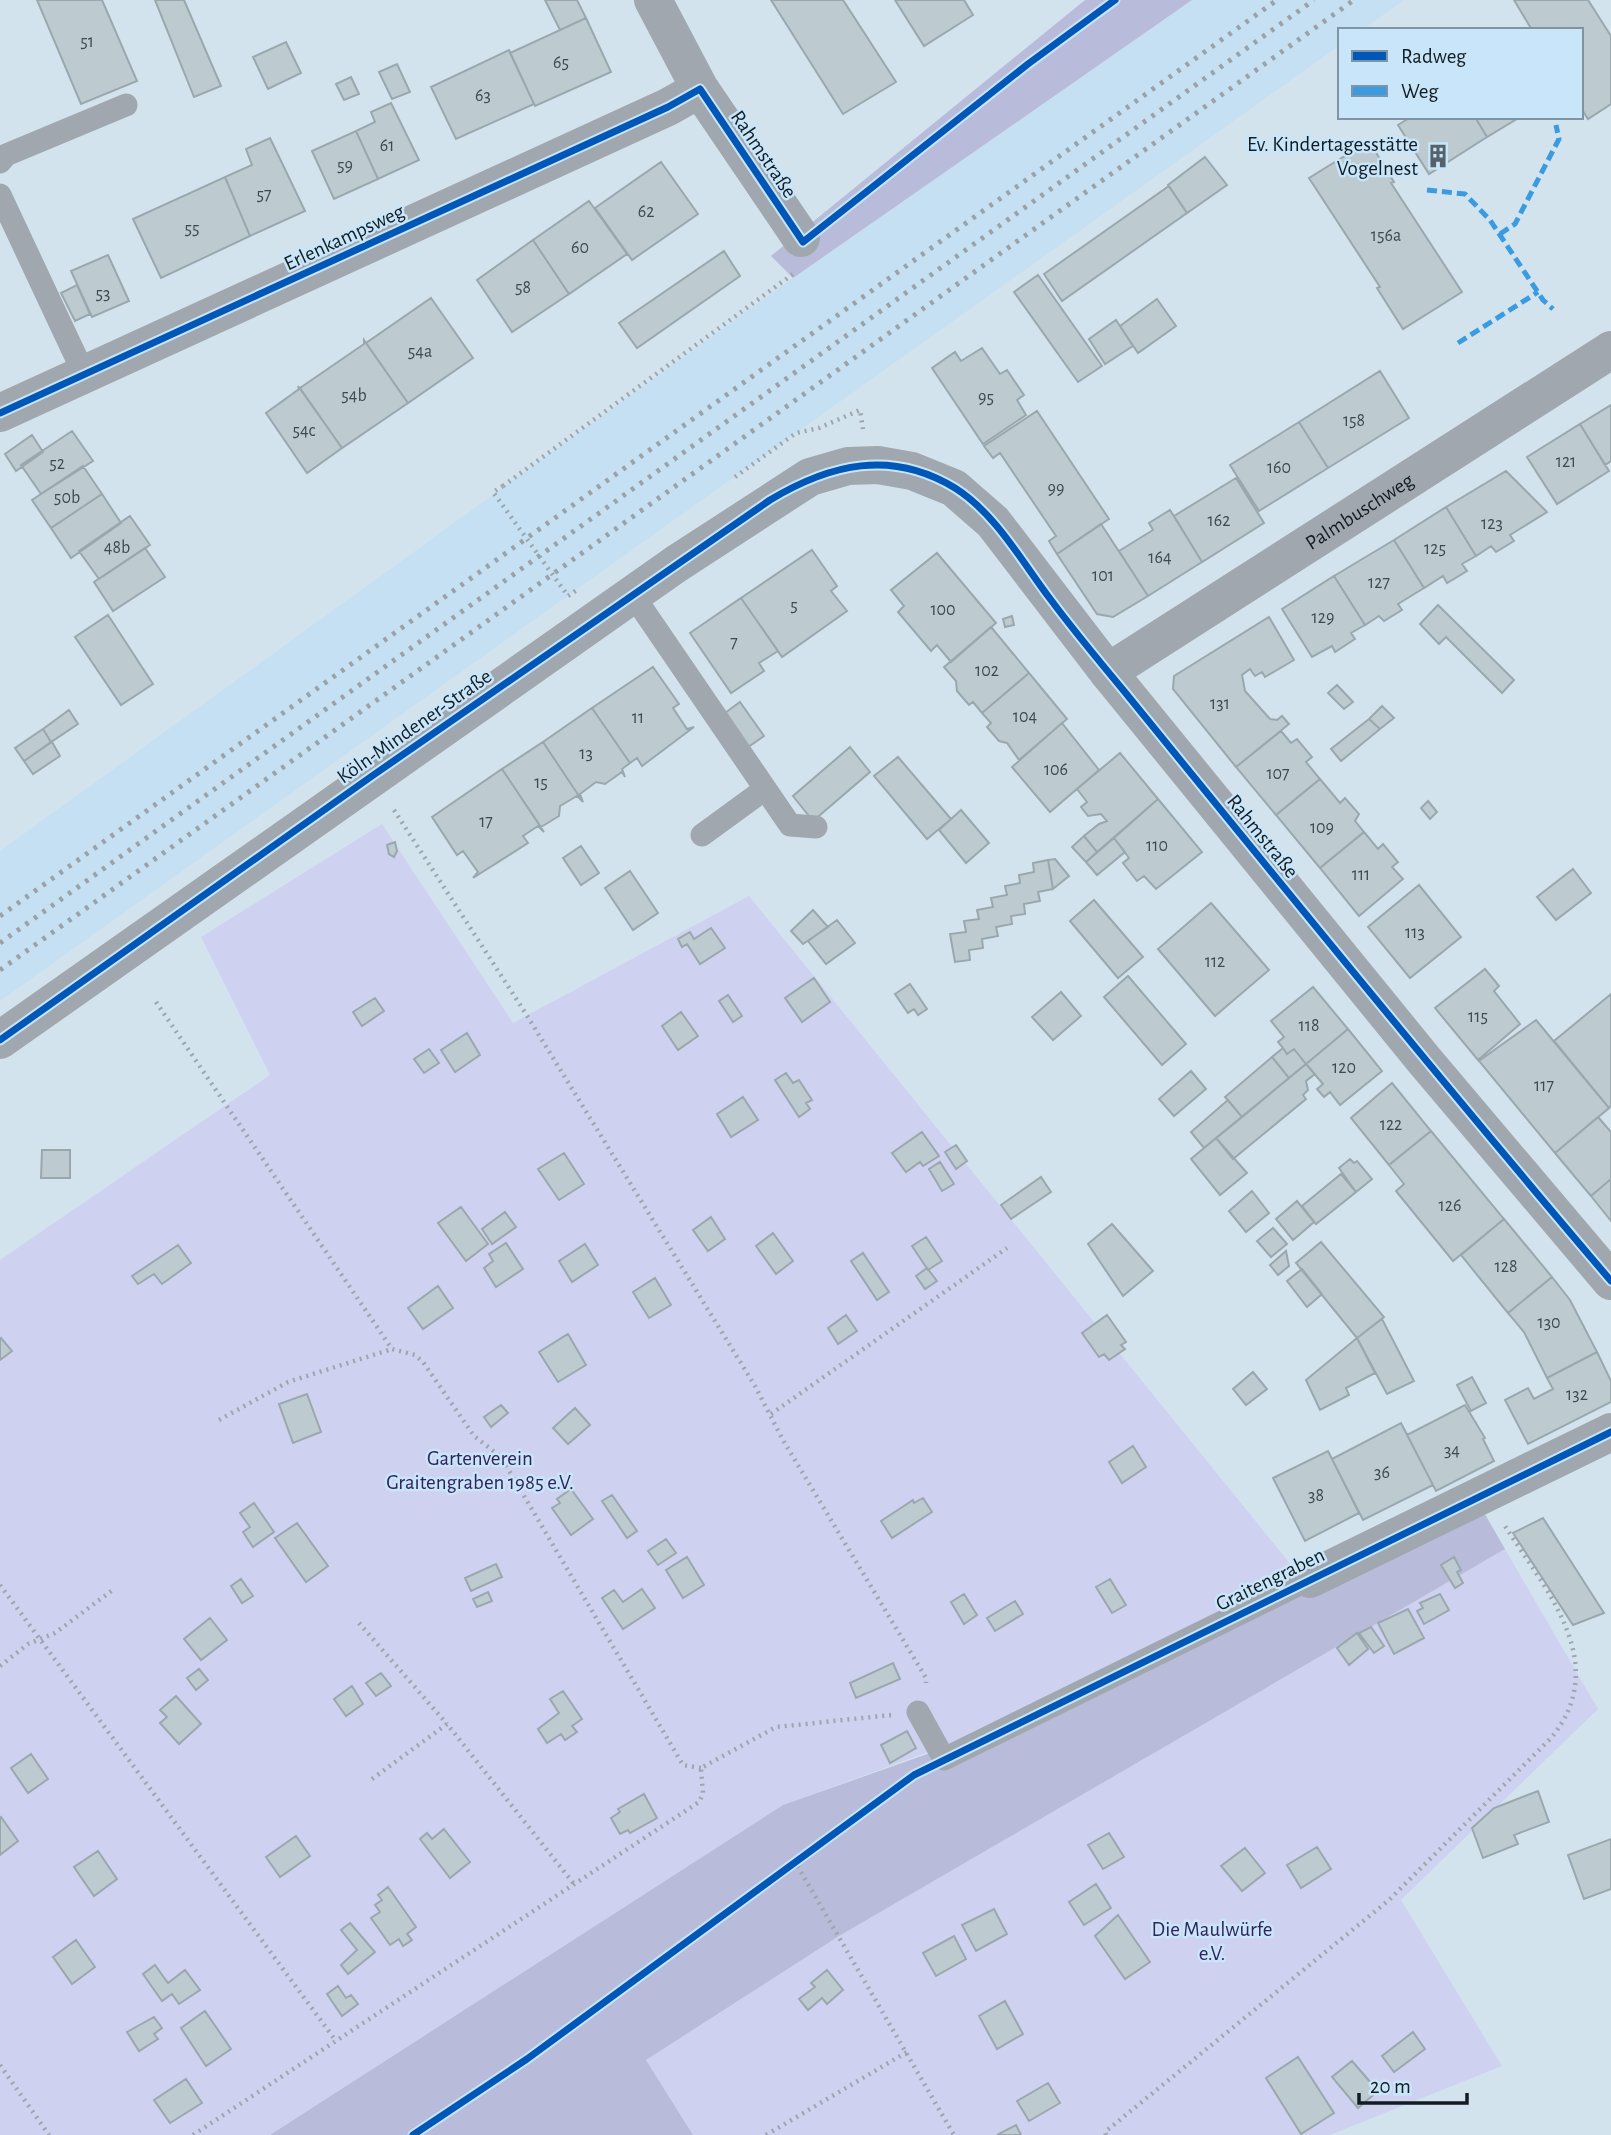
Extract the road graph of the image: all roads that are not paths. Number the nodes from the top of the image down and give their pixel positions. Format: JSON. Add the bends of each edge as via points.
{"nodes":[{"id":1,"x":653,"y":0,"type":"edge"},
{"id":2,"x":700,"y":89,"type":"junction"},
{"id":3,"x":126,"y":105,"type":"dead end"},
{"id":4,"x":0,"y":162,"type":"edge"},
{"id":5,"x":0,"y":195,"type":"edge"},
{"id":6,"x":809,"y":243,"type":"road end"},
{"id":7,"x":1611,"y":350,"type":"edge"},
{"id":8,"x":84,"y":374,"type":"junction"},
{"id":9,"x":0,"y":413,"type":"edge"},
{"id":10,"x":860,"y":464,"type":"joint"},
{"id":11,"x":633,"y":595,"type":"junction"},
{"id":12,"x":1108,"y":672,"type":"junction"},
{"id":13,"x":765,"y":789,"type":"junction"},
{"id":14,"x":816,"y":827,"type":"dead end"},
{"id":15,"x":702,"y":835,"type":"dead end"},
{"id":16,"x":0,"y":1040,"type":"edge"},
{"id":17,"x":1611,"y":1281,"type":"edge"},
{"id":18,"x":1611,"y":1432,"type":"edge"},
{"id":19,"x":1310,"y":1579,"type":"joint"},
{"id":20,"x":918,"y":1712,"type":"road end"}],
"edges":[{"from":1,"to":2,"type":"street","name":"Rahmstraße"},
{"from":2,"to":6,"type":"street","name":"Rahmstraße"},
{"from":2,"to":8,"type":"street","name":"Erlenkampsweg"},
{"from":3,"to":4,"type":"lane","via":[[6,155]]},
{"from":5,"to":8,"type":"lane"},
{"from":7,"to":12,"type":"street","name":"Palmbuschweg"},
{"from":8,"to":9,"type":"street","name":"Erlenkampsweg"},
{"from":10,"to":11,"type":"street","name":"Köln-Mindener-Straße","via":[[797,483]]},
{"from":10,"to":12,"type":"street","name":"Rahmstraße","via":[[912,471],[967,497],[993,522]]},
{"from":11,"to":13,"type":"lane"},
{"from":11,"to":16,"type":"street","name":"Köln-Mindener-Straße"},
{"from":12,"to":17,"type":"street","name":"Rahmstraße"},
{"from":13,"to":14,"type":"lane","via":[[790,825]]},
{"from":13,"to":15,"type":"lane"},
{"from":18,"to":19,"type":"street","name":"Graitengraben"},
{"from":19,"to":20,"type":"lane","name":"Graitengraben","via":[[944,1759]]}]}
